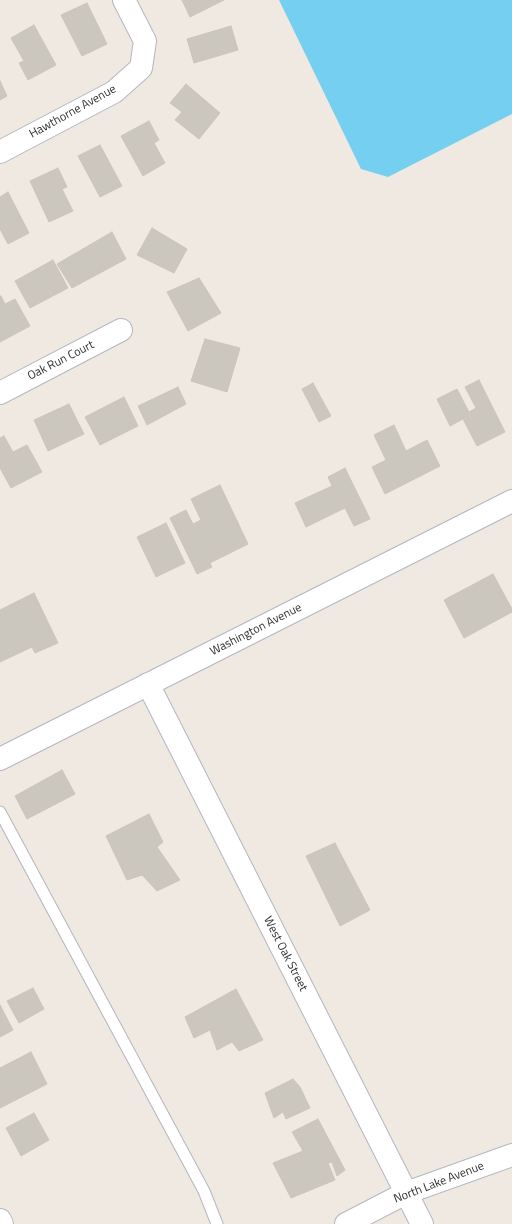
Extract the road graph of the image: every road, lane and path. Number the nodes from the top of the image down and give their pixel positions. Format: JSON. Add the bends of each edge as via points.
{"nodes":[{"id":1,"x":124,"y":0,"type":"edge"},
{"id":2,"x":0,"y":152,"type":"edge"},
{"id":3,"x":121,"y":330,"type":"dead end"},
{"id":4,"x":0,"y":393,"type":"edge"},
{"id":5,"x":512,"y":501,"type":"edge"},
{"id":6,"x":148,"y":684,"type":"junction"},
{"id":7,"x":0,"y":759,"type":"edge"},
{"id":8,"x":0,"y":812,"type":"edge"},
{"id":9,"x":512,"y":1155,"type":"edge"},
{"id":10,"x":406,"y":1193,"type":"junction"},
{"id":11,"x":0,"y":1220,"type":"edge"},
{"id":12,"x":2,"y":1224,"type":"edge"},
{"id":13,"x":217,"y":1224,"type":"edge"},
{"id":14,"x":346,"y":1224,"type":"edge"},
{"id":15,"x":422,"y":1224,"type":"edge"}],
"edges":[{"from":1,"to":2,"type":"street","name":"Hawthorne Avenue","via":[[145,41],[141,68],[114,92]]},
{"from":3,"to":4,"type":"street","name":"Oak Run Court"},
{"from":5,"to":6,"type":"street","name":"Washington Avenue"},
{"from":6,"to":7,"type":"street","name":"Washington Avenue"},
{"from":6,"to":10,"type":"street","name":"West Oak Street"},
{"from":8,"to":13,"type":"lane","via":[[204,1191]]},
{"from":9,"to":10,"type":"street","name":"North Lake Avenue"},
{"from":10,"to":14,"type":"street","name":"North Lake Avenue"},
{"from":10,"to":15,"type":"street","name":"West Oak Street"},
{"from":11,"to":12,"type":"street"}]}
